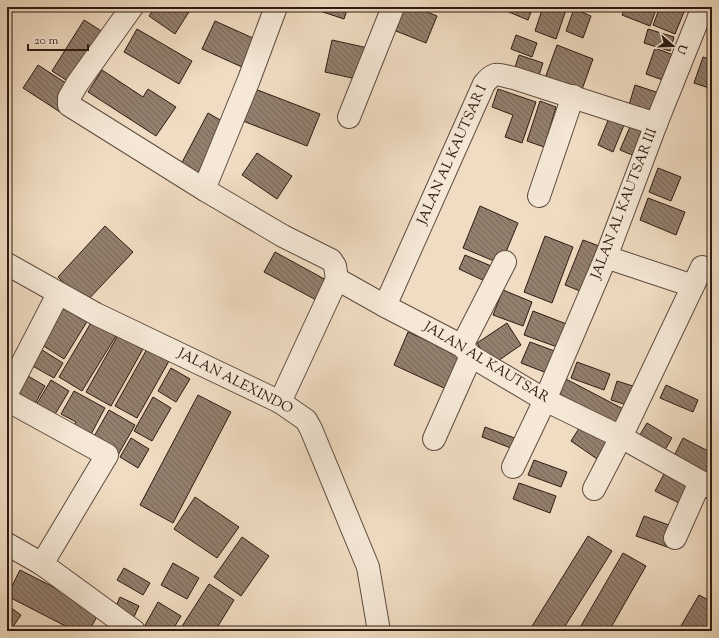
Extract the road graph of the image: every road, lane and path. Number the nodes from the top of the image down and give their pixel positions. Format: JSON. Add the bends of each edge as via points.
{"nodes":[{"id":1,"x":132,"y":7,"type":"edge"},
{"id":2,"x":276,"y":7,"type":"edge"},
{"id":3,"x":392,"y":7,"type":"edge"},
{"id":4,"x":703,"y":7,"type":"edge"},
{"id":5,"x":573,"y":96,"type":"junction"},
{"id":6,"x":348,"y":116,"type":"dead end"},
{"id":7,"x":656,"y":124,"type":"junction"},
{"id":8,"x":205,"y":190,"type":"junction"},
{"id":9,"x":539,"y":196,"type":"dead end"},
{"id":10,"x":606,"y":257,"type":"junction"},
{"id":11,"x":505,"y":262,"type":"dead end"},
{"id":12,"x":7,"y":264,"type":"edge"},
{"id":13,"x":337,"y":279,"type":"junction"},
{"id":14,"x":58,"y":294,"type":"junction"},
{"id":15,"x":385,"y":306,"type":"junction"},
{"id":16,"x":467,"y":351,"type":"junction"},
{"id":17,"x":7,"y":392,"type":"edge"},
{"id":18,"x":7,"y":400,"type":"edge"},
{"id":19,"x":545,"y":400,"type":"junction"},
{"id":20,"x":280,"y":402,"type":"junction"},
{"id":21,"x":622,"y":437,"type":"junction"},
{"id":22,"x":434,"y":439,"type":"dead end"},
{"id":23,"x":513,"y":467,"type":"dead end"},
{"id":24,"x":708,"y":483,"type":"edge"},
{"id":25,"x":594,"y":489,"type":"dead end"},
{"id":26,"x":675,"y":538,"type":"dead end"},
{"id":27,"x":7,"y":544,"type":"edge"},
{"id":28,"x":42,"y":564,"type":"junction"},
{"id":29,"x":134,"y":631,"type":"edge"},
{"id":30,"x":379,"y":631,"type":"edge"}],
"edges":[{"from":1,"to":8,"type":"street","via":[[77,84],[69,98],[69,105]]},
{"from":2,"to":8,"type":"street"},
{"from":3,"to":6,"type":"street"},
{"from":4,"to":7,"type":"street","name":"JALAN AL KAUTSAR III"},
{"from":5,"to":7,"type":"street","name":"JALAN AL KAUTSAR I"},
{"from":5,"to":9,"type":"street"},
{"from":5,"to":15,"type":"street","name":"JALAN AL KAUTSAR I","via":[[514,78],[490,76],[484,84]]},
{"from":7,"to":10,"type":"street","name":"JALAN AL KAUTSAR III"},
{"from":8,"to":13,"type":"street","via":[[283,236],[331,260],[335,266]]},
{"from":10,"to":19,"type":"street","name":"JALAN AL KAUTSAR III"},
{"from":10,"to":21,"type":"street","via":[[698,276]]},
{"from":11,"to":16,"type":"street"},
{"from":12,"to":14,"type":"street","name":"JALAN ALEXINDO"},
{"from":13,"to":15,"type":"street","name":"JALAN AL KAUTSAR"},
{"from":13,"to":20,"type":"street"},
{"from":14,"to":17,"type":"street"},
{"from":14,"to":20,"type":"street","name":"JALAN ALEXINDO"},
{"from":15,"to":16,"type":"street","name":"JALAN AL KAUTSAR"},
{"from":16,"to":19,"type":"street","name":"JALAN AL KAUTSAR"},
{"from":16,"to":22,"type":"street"},
{"from":18,"to":28,"type":"street","via":[[107,455]]},
{"from":19,"to":21,"type":"street","name":"JALAN AL KAUTSAR"},
{"from":19,"to":23,"type":"street","name":"JALAN AL KAUTSAR III"},
{"from":20,"to":30,"type":"street","name":"JALAN ALEXINDO","via":[[306,420],[311,429],[368,567]]},
{"from":21,"to":24,"type":"street","name":"JALAN AL KAUTSAR"},
{"from":21,"to":25,"type":"street"},
{"from":24,"to":26,"type":"street"},
{"from":27,"to":28,"type":"street"},
{"from":28,"to":29,"type":"street"}]}
